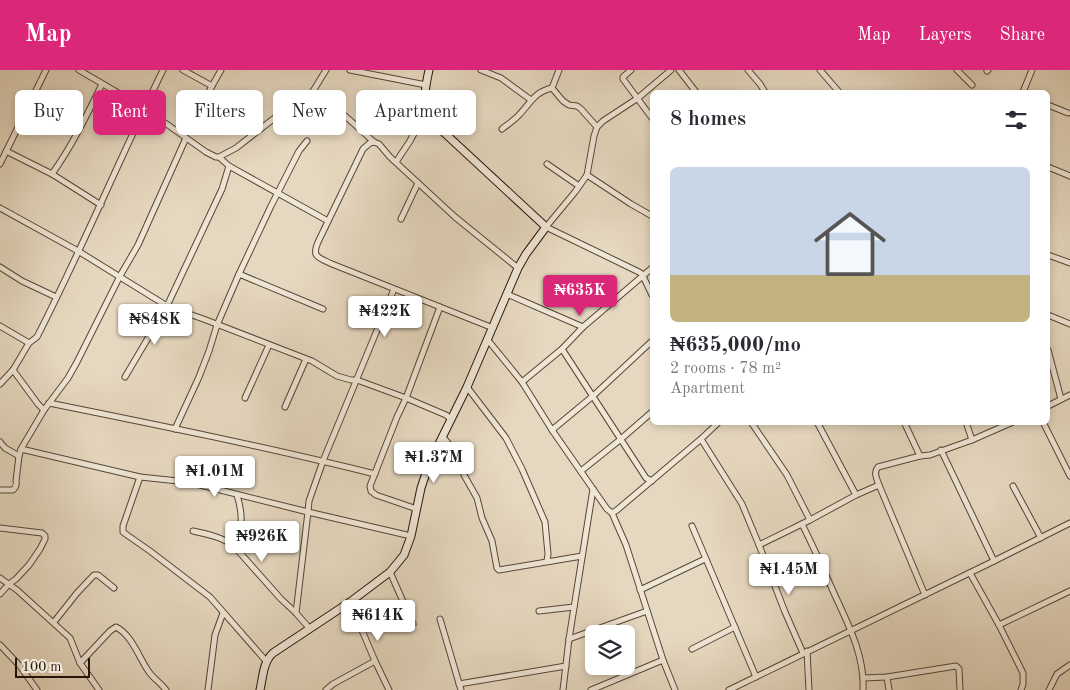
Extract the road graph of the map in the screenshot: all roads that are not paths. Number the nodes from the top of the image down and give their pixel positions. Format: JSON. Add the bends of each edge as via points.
{"nodes":[{"id":1,"x":46,"y":70,"type":"edge"},
{"id":2,"x":79,"y":70,"type":"edge"},
{"id":3,"x":163,"y":70,"type":"edge"},
{"id":4,"x":183,"y":70,"type":"edge"},
{"id":5,"x":221,"y":70,"type":"edge"},
{"id":6,"x":326,"y":70,"type":"edge"},
{"id":7,"x":350,"y":70,"type":"edge"},
{"id":8,"x":429,"y":70,"type":"edge"},
{"id":9,"x":481,"y":70,"type":"edge"},
{"id":10,"x":559,"y":70,"type":"edge"},
{"id":11,"x":631,"y":70,"type":"edge"},
{"id":12,"x":671,"y":70,"type":"edge"},
{"id":13,"x":679,"y":70,"type":"edge"},
{"id":14,"x":748,"y":70,"type":"edge"},
{"id":15,"x":820,"y":70,"type":"edge"},
{"id":16,"x":957,"y":70,"type":"edge"},
{"id":17,"x":1032,"y":70,"type":"edge"},
{"id":18,"x":102,"y":84,"type":"junction"},
{"id":19,"x":426,"y":85,"type":"junction"},
{"id":20,"x":972,"y":85,"type":"dead end"},
{"id":21,"x":212,"y":86,"type":"junction"},
{"id":22,"x":552,"y":88,"type":"junction"},
{"id":23,"x":112,"y":90,"type":"edge"},
{"id":24,"x":153,"y":90,"type":"edge"},
{"id":25,"x":210,"y":90,"type":"edge"},
{"id":26,"x":314,"y":90,"type":"edge"},
{"id":27,"x":426,"y":90,"type":"edge"},
{"id":28,"x":694,"y":90,"type":"edge"},
{"id":29,"x":764,"y":90,"type":"edge"},
{"id":30,"x":836,"y":90,"type":"edge"},
{"id":31,"x":1024,"y":90,"type":"edge"},
{"id":32,"x":638,"y":98,"type":"junction"},
{"id":33,"x":530,"y":100,"type":"junction"},
{"id":34,"x":1050,"y":106,"type":"edge"},
{"id":35,"x":1068,"y":113,"type":"dead end"},
{"id":36,"x":650,"y":115,"type":"edge"},
{"id":37,"x":346,"y":117,"type":"edge"},
{"id":38,"x":273,"y":119,"type":"edge"},
{"id":39,"x":166,"y":124,"type":"edge"},
{"id":40,"x":597,"y":128,"type":"junction"},
{"id":41,"x":502,"y":129,"type":"dead end"},
{"id":42,"x":132,"y":135,"type":"edge"},
{"id":43,"x":413,"y":135,"type":"edge"},
{"id":44,"x":447,"y":135,"type":"edge"},
{"id":45,"x":186,"y":138,"type":"junction"},
{"id":46,"x":307,"y":141,"type":"dead end"},
{"id":47,"x":374,"y":142,"type":"junction"},
{"id":48,"x":6,"y":151,"type":"junction"},
{"id":49,"x":219,"y":157,"type":"junction"},
{"id":50,"x":396,"y":162,"type":"junction"},
{"id":51,"x":0,"y":164,"type":"edge"},
{"id":52,"x":547,"y":164,"type":"dead end"},
{"id":53,"x":229,"y":166,"type":"junction"},
{"id":54,"x":1050,"y":168,"type":"edge"},
{"id":55,"x":52,"y":174,"type":"junction"},
{"id":56,"x":587,"y":175,"type":"junction"},
{"id":57,"x":1070,"y":176,"type":"edge"},
{"id":58,"x":418,"y":183,"type":"junction"},
{"id":59,"x":579,"y":186,"type":"junction"},
{"id":60,"x":278,"y":192,"type":"junction"},
{"id":61,"x":101,"y":205,"type":"junction"},
{"id":62,"x":0,"y":208,"type":"edge"},
{"id":63,"x":650,"y":215,"type":"edge"},
{"id":64,"x":401,"y":219,"type":"dead end"},
{"id":65,"x":328,"y":221,"type":"junction"},
{"id":66,"x":546,"y":227,"type":"junction"},
{"id":67,"x":78,"y":251,"type":"junction"},
{"id":68,"x":1050,"y":256,"type":"edge"},
{"id":69,"x":1070,"y":263,"type":"edge"},
{"id":70,"x":0,"y":267,"type":"edge"},
{"id":71,"x":518,"y":268,"type":"junction"},
{"id":72,"x":650,"y":270,"type":"edge"},
{"id":73,"x":239,"y":274,"type":"junction"},
{"id":74,"x":120,"y":276,"type":"junction"},
{"id":75,"x":643,"y":276,"type":"junction"},
{"id":76,"x":394,"y":289,"type":"junction"},
{"id":77,"x":650,"y":291,"type":"edge"},
{"id":78,"x":507,"y":294,"type":"junction"},
{"id":79,"x":56,"y":297,"type":"junction"},
{"id":80,"x":166,"y":306,"type":"junction"},
{"id":81,"x":440,"y":306,"type":"junction"},
{"id":82,"x":323,"y":309,"type":"dead end"},
{"id":83,"x":1050,"y":316,"type":"edge"},
{"id":84,"x":1070,"y":324,"type":"edge"},
{"id":85,"x":217,"y":325,"type":"junction"},
{"id":86,"x":0,"y":326,"type":"edge"},
{"id":87,"x":584,"y":327,"type":"junction"},
{"id":88,"x":494,"y":328,"type":"junction"},
{"id":89,"x":487,"y":339,"type":"junction"},
{"id":90,"x":29,"y":343,"type":"junction"},
{"id":91,"x":650,"y":344,"type":"edge"},
{"id":92,"x":269,"y":345,"type":"junction"},
{"id":93,"x":562,"y":349,"type":"junction"},
{"id":94,"x":1050,"y":358,"type":"edge"},
{"id":95,"x":306,"y":359,"type":"junction"},
{"id":96,"x":13,"y":370,"type":"junction"},
{"id":97,"x":125,"y":377,"type":"dead end"},
{"id":98,"x":357,"y":380,"type":"junction"},
{"id":99,"x":522,"y":382,"type":"junction"},
{"id":100,"x":0,"y":384,"type":"edge"},
{"id":101,"x":467,"y":387,"type":"junction"},
{"id":102,"x":1070,"y":395,"type":"edge"},
{"id":103,"x":593,"y":396,"type":"junction"},
{"id":104,"x":245,"y":398,"type":"dead end"},
{"id":105,"x":406,"y":398,"type":"junction"},
{"id":106,"x":1061,"y":399,"type":"junction"},
{"id":107,"x":49,"y":404,"type":"junction"},
{"id":108,"x":1050,"y":405,"type":"edge"},
{"id":109,"x":286,"y":407,"type":"dead end"},
{"id":110,"x":44,"y":410,"type":"junction"},
{"id":111,"x":650,"y":414,"type":"edge"},
{"id":112,"x":451,"y":419,"type":"junction"},
{"id":113,"x":716,"y":425,"type":"edge"},
{"id":114,"x":753,"y":425,"type":"edge"},
{"id":115,"x":819,"y":425,"type":"edge"},
{"id":116,"x":905,"y":425,"type":"edge"},
{"id":117,"x":967,"y":425,"type":"edge"},
{"id":118,"x":1006,"y":425,"type":"edge"},
{"id":119,"x":1044,"y":425,"type":"edge"},
{"id":120,"x":176,"y":429,"type":"junction"},
{"id":121,"x":552,"y":430,"type":"junction"},
{"id":122,"x":443,"y":437,"type":"junction"},
{"id":123,"x":621,"y":439,"type":"junction"},
{"id":124,"x":701,"y":439,"type":"junction"},
{"id":125,"x":972,"y":440,"type":"junction"},
{"id":126,"x":0,"y":442,"type":"edge"},
{"id":127,"x":21,"y":449,"type":"junction"},
{"id":128,"x":940,"y":450,"type":"junction"},
{"id":129,"x":19,"y":456,"type":"junction"},
{"id":130,"x":920,"y":456,"type":"junction"},
{"id":131,"x":323,"y":461,"type":"junction"},
{"id":132,"x":581,"y":472,"type":"junction"},
{"id":133,"x":375,"y":474,"type":"junction"},
{"id":134,"x":1070,"y":476,"type":"edge"},
{"id":135,"x":140,"y":477,"type":"junction"},
{"id":136,"x":652,"y":481,"type":"junction"},
{"id":137,"x":879,"y":485,"type":"junction"},
{"id":138,"x":1013,"y":486,"type":"dead end"},
{"id":139,"x":593,"y":489,"type":"junction"},
{"id":140,"x":0,"y":490,"type":"edge"},
{"id":141,"x":237,"y":495,"type":"junction"},
{"id":142,"x":856,"y":495,"type":"junction"},
{"id":143,"x":417,"y":509,"type":"junction"},
{"id":144,"x":308,"y":512,"type":"junction"},
{"id":145,"x":612,"y":513,"type":"junction"},
{"id":146,"x":810,"y":520,"type":"junction"},
{"id":147,"x":1070,"y":523,"type":"edge"},
{"id":148,"x":802,"y":524,"type":"junction"},
{"id":149,"x":692,"y":526,"type":"dead end"},
{"id":150,"x":0,"y":528,"type":"edge"},
{"id":151,"x":193,"y":531,"type":"dead end"},
{"id":152,"x":411,"y":536,"type":"junction"},
{"id":153,"x":1041,"y":538,"type":"junction"},
{"id":154,"x":233,"y":545,"type":"junction"},
{"id":155,"x":759,"y":545,"type":"junction"},
{"id":156,"x":582,"y":556,"type":"junction"},
{"id":157,"x":705,"y":559,"type":"junction"},
{"id":158,"x":547,"y":561,"type":"junction"},
{"id":159,"x":994,"y":562,"type":"junction"},
{"id":160,"x":390,"y":572,"type":"junction"},
{"id":161,"x":970,"y":573,"type":"junction"},
{"id":162,"x":0,"y":578,"type":"edge"},
{"id":163,"x":9,"y":584,"type":"junction"},
{"id":164,"x":114,"y":588,"type":"dead end"},
{"id":165,"x":640,"y":590,"type":"junction"},
{"id":166,"x":1070,"y":591,"type":"edge"},
{"id":167,"x":0,"y":594,"type":"edge"},
{"id":168,"x":925,"y":595,"type":"junction"},
{"id":169,"x":350,"y":602,"type":"junction"},
{"id":170,"x":574,"y":607,"type":"junction"},
{"id":171,"x":539,"y":611,"type":"dead end"},
{"id":172,"x":647,"y":611,"type":"junction"},
{"id":173,"x":223,"y":613,"type":"junction"},
{"id":174,"x":296,"y":613,"type":"junction"},
{"id":175,"x":440,"y":619,"type":"dead end"},
{"id":176,"x":54,"y":622,"type":"junction"},
{"id":177,"x":413,"y":624,"type":"dead end"},
{"id":178,"x":999,"y":625,"type":"junction"},
{"id":179,"x":735,"y":627,"type":"junction"},
{"id":180,"x":310,"y":629,"type":"junction"},
{"id":181,"x":851,"y":630,"type":"junction"},
{"id":182,"x":569,"y":639,"type":"junction"},
{"id":183,"x":0,"y":645,"type":"edge"},
{"id":184,"x":692,"y":648,"type":"dead end"},
{"id":185,"x":805,"y":652,"type":"junction"},
{"id":186,"x":663,"y":660,"type":"junction"},
{"id":187,"x":266,"y":661,"type":"junction"},
{"id":188,"x":375,"y":661,"type":"junction"},
{"id":189,"x":80,"y":663,"type":"junction"},
{"id":190,"x":1070,"y":664,"type":"edge"},
{"id":191,"x":566,"y":666,"type":"junction"},
{"id":192,"x":756,"y":677,"type":"junction"},
{"id":193,"x":887,"y":677,"type":"junction"},
{"id":194,"x":863,"y":678,"type":"junction"},
{"id":195,"x":459,"y":684,"type":"junction"},
{"id":196,"x":37,"y":690,"type":"edge"},
{"id":197,"x":99,"y":690,"type":"edge"},
{"id":198,"x":166,"y":690,"type":"edge"},
{"id":199,"x":208,"y":690,"type":"edge"},
{"id":200,"x":260,"y":690,"type":"edge"},
{"id":201,"x":326,"y":690,"type":"edge"},
{"id":202,"x":389,"y":690,"type":"edge"},
{"id":203,"x":461,"y":690,"type":"edge"},
{"id":204,"x":563,"y":690,"type":"edge"},
{"id":205,"x":591,"y":690,"type":"edge"},
{"id":206,"x":676,"y":690,"type":"edge"},
{"id":207,"x":729,"y":690,"type":"edge"},
{"id":208,"x":810,"y":690,"type":"edge"},
{"id":209,"x":863,"y":690,"type":"edge"},
{"id":210,"x":888,"y":690,"type":"edge"},
{"id":211,"x":960,"y":690,"type":"edge"},
{"id":212,"x":1021,"y":690,"type":"edge"},
{"id":213,"x":1049,"y":690,"type":"edge"}],
"edges":[{"from":1,"to":48,"type":"street"},
{"from":2,"to":18,"type":"street"},
{"from":3,"to":24,"type":"street"},
{"from":4,"to":21,"type":"street"},
{"from":5,"to":21,"type":"street"},
{"from":6,"to":26,"type":"street"},
{"from":7,"to":19,"type":"street"},
{"from":8,"to":19,"type":"street"},
{"from":9,"to":33,"type":"street","via":[[501,78]]},
{"from":10,"to":22,"type":"street"},
{"from":11,"to":32,"type":"street","via":[[623,79]]},
{"from":12,"to":32,"type":"street"},
{"from":13,"to":28,"type":"street"},
{"from":14,"to":29,"type":"street"},
{"from":15,"to":30,"type":"street"},
{"from":16,"to":20,"type":"street"},
{"from":17,"to":31,"type":"street"},
{"from":18,"to":23,"type":"street"},
{"from":18,"to":55,"type":"street"},
{"from":19,"to":27,"type":"street"},
{"from":21,"to":25,"type":"street"},
{"from":22,"to":33,"type":"street"},
{"from":22,"to":40,"type":"street","via":[[563,101],[581,109]]},
{"from":32,"to":36,"type":"street"},
{"from":32,"to":40,"type":"street"},
{"from":33,"to":41,"type":"street","via":[[517,118]]},
{"from":34,"to":35,"type":"street"},
{"from":37,"to":47,"type":"street"},
{"from":38,"to":49,"type":"street"},
{"from":39,"to":45,"type":"street"},
{"from":40,"to":56,"type":"street"},
{"from":42,"to":61,"type":"street"},
{"from":43,"to":50,"type":"street"},
{"from":44,"to":66,"type":"street"},
{"from":45,"to":49,"type":"street"},
{"from":45,"to":74,"type":"street","via":[[138,245]]},
{"from":46,"to":60,"type":"street"},
{"from":47,"to":50,"type":"street"},
{"from":47,"to":65,"type":"street","via":[[363,149]]},
{"from":48,"to":51,"type":"street"},
{"from":48,"to":55,"type":"street"},
{"from":49,"to":53,"type":"street"},
{"from":50,"to":58,"type":"street"},
{"from":52,"to":59,"type":"street"},
{"from":53,"to":60,"type":"street"},
{"from":53,"to":80,"type":"street","via":[[222,189]]},
{"from":54,"to":57,"type":"street"},
{"from":55,"to":61,"type":"street"},
{"from":56,"to":59,"type":"street"},
{"from":56,"to":63,"type":"street"},
{"from":58,"to":64,"type":"street"},
{"from":58,"to":71,"type":"street"},
{"from":59,"to":66,"type":"street"},
{"from":60,"to":65,"type":"street"},
{"from":60,"to":73,"type":"street"},
{"from":61,"to":67,"type":"street"},
{"from":62,"to":67,"type":"street"},
{"from":65,"to":76,"type":"street","via":[[315,249],[317,257]]},
{"from":66,"to":71,"type":"street"},
{"from":66,"to":75,"type":"street"},
{"from":67,"to":74,"type":"street"},
{"from":67,"to":79,"type":"street"},
{"from":68,"to":69,"type":"street"},
{"from":70,"to":79,"type":"street"},
{"from":71,"to":78,"type":"street"},
{"from":72,"to":75,"type":"street"},
{"from":73,"to":82,"type":"street"},
{"from":73,"to":85,"type":"street"},
{"from":74,"to":80,"type":"street"},
{"from":74,"to":107,"type":"street","via":[[68,378]]},
{"from":75,"to":77,"type":"street"},
{"from":75,"to":87,"type":"street"},
{"from":76,"to":81,"type":"street"},
{"from":76,"to":98,"type":"street"},
{"from":78,"to":87,"type":"street"},
{"from":78,"to":88,"type":"street"},
{"from":79,"to":90,"type":"street","via":[[37,337]]},
{"from":80,"to":85,"type":"street"},
{"from":80,"to":97,"type":"street"},
{"from":81,"to":88,"type":"street"},
{"from":81,"to":105,"type":"street"},
{"from":83,"to":84,"type":"street"},
{"from":85,"to":92,"type":"street"},
{"from":85,"to":120,"type":"street"},
{"from":86,"to":90,"type":"street"},
{"from":87,"to":93,"type":"street"},
{"from":88,"to":89,"type":"street"},
{"from":89,"to":99,"type":"street"},
{"from":89,"to":101,"type":"street"},
{"from":90,"to":96,"type":"street"},
{"from":91,"to":103,"type":"street"},
{"from":92,"to":95,"type":"street"},
{"from":92,"to":104,"type":"street"},
{"from":93,"to":99,"type":"street"},
{"from":93,"to":103,"type":"street"},
{"from":94,"to":106,"type":"street"},
{"from":95,"to":98,"type":"street","via":[[337,376]]},
{"from":95,"to":109,"type":"street"},
{"from":96,"to":100,"type":"street"},
{"from":96,"to":110,"type":"street"},
{"from":98,"to":105,"type":"street"},
{"from":98,"to":131,"type":"street"},
{"from":99,"to":121,"type":"street"},
{"from":101,"to":112,"type":"street"},
{"from":101,"to":158,"type":"street","via":[[506,438],[522,469],[545,522]]},
{"from":102,"to":106,"type":"street"},
{"from":103,"to":121,"type":"street"},
{"from":103,"to":123,"type":"street"},
{"from":105,"to":112,"type":"street"},
{"from":105,"to":133,"type":"street"},
{"from":106,"to":108,"type":"street"},
{"from":107,"to":110,"type":"street"},
{"from":107,"to":120,"type":"street"},
{"from":110,"to":127,"type":"street"},
{"from":111,"to":123,"type":"street"},
{"from":112,"to":122,"type":"street"},
{"from":113,"to":124,"type":"street"},
{"from":114,"to":146,"type":"street","via":[[787,475]]},
{"from":115,"to":142,"type":"street"},
{"from":116,"to":130,"type":"street"},
{"from":117,"to":125,"type":"street"},
{"from":118,"to":125,"type":"street"},
{"from":119,"to":134,"type":"street"},
{"from":120,"to":131,"type":"street"},
{"from":121,"to":132,"type":"street"},
{"from":122,"to":143,"type":"street","via":[[429,464]]},
{"from":122,"to":158,"type":"street","via":[[454,450],[477,498],[492,541],[497,568],[502,570]]},
{"from":123,"to":132,"type":"street"},
{"from":123,"to":136,"type":"street","via":[[646,478]]},
{"from":124,"to":136,"type":"street"},
{"from":124,"to":155,"type":"street","via":[[742,504]]},
{"from":125,"to":128,"type":"street"},
{"from":126,"to":129,"type":"street"},
{"from":127,"to":129,"type":"street"},
{"from":127,"to":135,"type":"street"},
{"from":128,"to":130,"type":"street"},
{"from":128,"to":159,"type":"street"},
{"from":129,"to":140,"type":"street","via":[[16,488]]},
{"from":130,"to":137,"type":"street","via":[[878,467],[875,474]]},
{"from":131,"to":133,"type":"street"},
{"from":131,"to":144,"type":"street"},
{"from":132,"to":139,"type":"street"},
{"from":133,"to":143,"type":"street","via":[[371,491]]},
{"from":135,"to":141,"type":"street","via":[[188,482]]},
{"from":135,"to":173,"type":"street","via":[[123,532],[210,597]]},
{"from":136,"to":145,"type":"street"},
{"from":137,"to":142,"type":"street"},
{"from":137,"to":168,"type":"street"},
{"from":138,"to":153,"type":"street"},
{"from":139,"to":145,"type":"street"},
{"from":139,"to":156,"type":"street"},
{"from":141,"to":144,"type":"street"},
{"from":141,"to":154,"type":"street","via":[[241,521]]},
{"from":142,"to":146,"type":"street"},
{"from":143,"to":152,"type":"street"},
{"from":144,"to":152,"type":"street"},
{"from":144,"to":174,"type":"street"},
{"from":145,"to":165,"type":"street"},
{"from":146,"to":148,"type":"street"},
{"from":147,"to":153,"type":"street"},
{"from":148,"to":155,"type":"street"},
{"from":148,"to":181,"type":"street"},
{"from":149,"to":157,"type":"street"},
{"from":150,"to":163,"type":"street","via":[[45,536],[28,565]]},
{"from":151,"to":154,"type":"street"},
{"from":152,"to":160,"type":"street","via":[[404,555]]},
{"from":153,"to":159,"type":"street"},
{"from":154,"to":174,"type":"street"},
{"from":155,"to":185,"type":"street","via":[[785,612]]},
{"from":156,"to":158,"type":"street"},
{"from":156,"to":170,"type":"street"},
{"from":157,"to":165,"type":"street"},
{"from":157,"to":179,"type":"street"},
{"from":159,"to":161,"type":"street"},
{"from":160,"to":169,"type":"street"},
{"from":160,"to":177,"type":"street"},
{"from":161,"to":168,"type":"street"},
{"from":161,"to":178,"type":"street"},
{"from":162,"to":163,"type":"street"},
{"from":163,"to":167,"type":"street"},
{"from":163,"to":176,"type":"street"},
{"from":164,"to":176,"type":"street","via":[[94,575]]},
{"from":165,"to":172,"type":"street"},
{"from":166,"to":178,"type":"street"},
{"from":168,"to":181,"type":"street"},
{"from":169,"to":180,"type":"street"},
{"from":169,"to":188,"type":"street"},
{"from":170,"to":171,"type":"street"},
{"from":170,"to":182,"type":"street"},
{"from":172,"to":182,"type":"street"},
{"from":172,"to":186,"type":"street"},
{"from":173,"to":187,"type":"street"},
{"from":173,"to":199,"type":"street","via":[[215,635]]},
{"from":174,"to":180,"type":"street"},
{"from":175,"to":195,"type":"street"},
{"from":176,"to":189,"type":"street","via":[[70,638]]},
{"from":178,"to":212,"type":"street","via":[[1024,673]]},
{"from":179,"to":184,"type":"street"},
{"from":179,"to":192,"type":"street"},
{"from":180,"to":187,"type":"street"},
{"from":181,"to":185,"type":"street"},
{"from":181,"to":194,"type":"street"},
{"from":182,"to":191,"type":"street"},
{"from":183,"to":196,"type":"street"},
{"from":185,"to":192,"type":"street"},
{"from":185,"to":208,"type":"street"},
{"from":186,"to":205,"type":"street"},
{"from":186,"to":206,"type":"street"},
{"from":187,"to":200,"type":"street"},
{"from":188,"to":201,"type":"street"},
{"from":188,"to":202,"type":"street"},
{"from":189,"to":197,"type":"street"},
{"from":189,"to":198,"type":"street","via":[[116,627]]},
{"from":190,"to":213,"type":"street","via":[[1057,674]]},
{"from":191,"to":195,"type":"street"},
{"from":191,"to":204,"type":"street"},
{"from":192,"to":207,"type":"street"},
{"from":193,"to":194,"type":"street"},
{"from":193,"to":210,"type":"street"},
{"from":193,"to":211,"type":"street","via":[[956,666]]},
{"from":194,"to":209,"type":"street"},
{"from":195,"to":203,"type":"street"}]}
